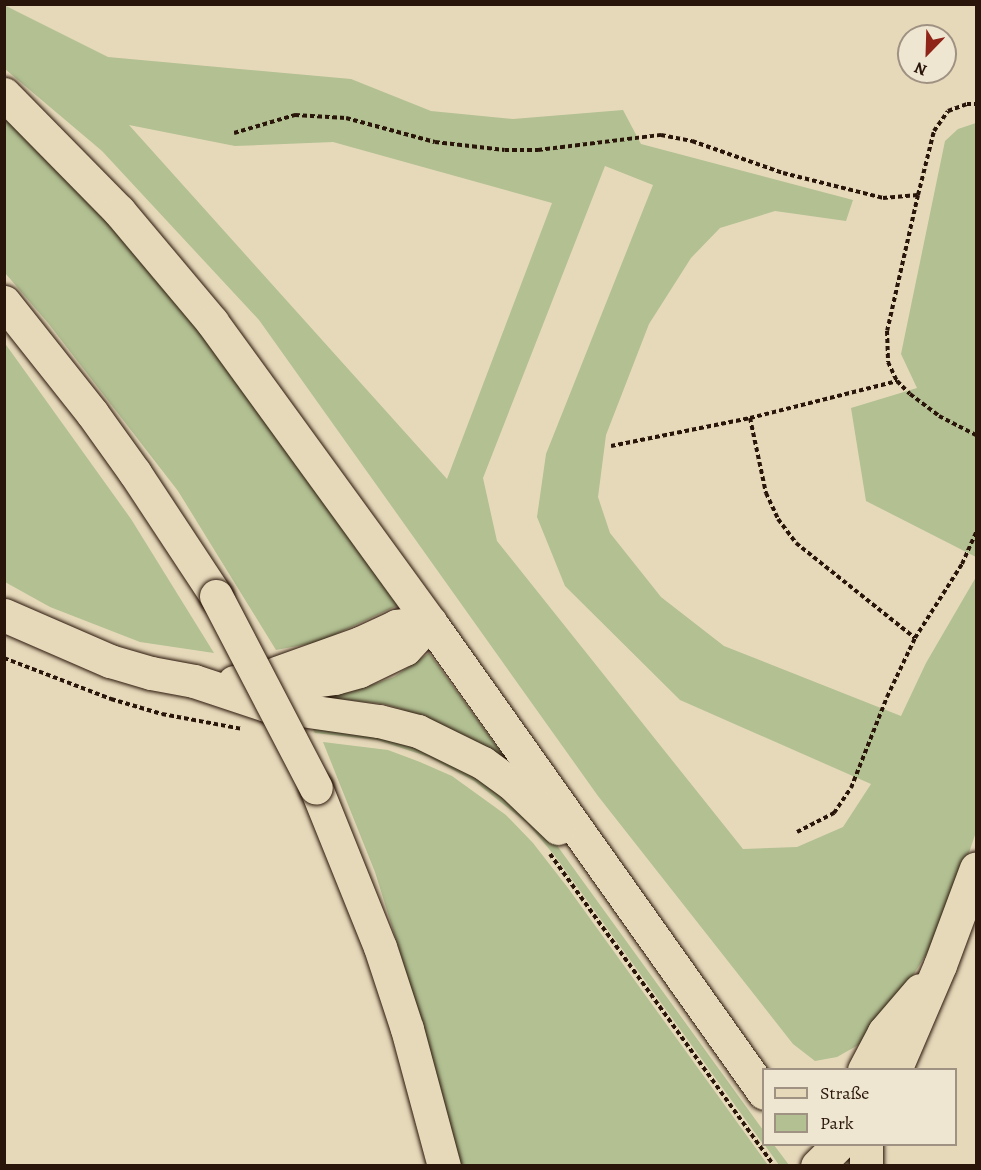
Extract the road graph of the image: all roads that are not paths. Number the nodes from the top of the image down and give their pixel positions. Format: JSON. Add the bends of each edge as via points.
{"nodes":[{"id":1,"x":4,"y":94,"type":"edge"},
{"id":2,"x":4,"y":302,"type":"edge"},
{"id":3,"x":4,"y":615,"type":"edge"},
{"id":4,"x":430,"y":622,"type":"junction"},
{"id":5,"x":194,"y":681,"type":"junction"},
{"id":6,"x":976,"y":868,"type":"edge"},
{"id":7,"x":624,"y":895,"type":"junction"},
{"id":8,"x":940,"y":965,"type":"junction"},
{"id":9,"x":884,"y":1032,"type":"junction"},
{"id":10,"x":850,"y":1068,"type":"edge"},
{"id":11,"x":865,"y":1068,"type":"edge"},
{"id":12,"x":896,"y":1068,"type":"edge"},
{"id":13,"x":760,"y":1085,"type":"edge"},
{"id":14,"x":799,"y":1146,"type":"edge"},
{"id":15,"x":820,"y":1146,"type":"edge"},
{"id":16,"x":837,"y":1146,"type":"edge"},
{"id":17,"x":866,"y":1146,"type":"edge"},
{"id":18,"x":444,"y":1166,"type":"edge"},
{"id":19,"x":814,"y":1166,"type":"edge"},
{"id":20,"x":866,"y":1166,"type":"edge"}],
"edges":[{"from":1,"to":4,"type":"main road","via":[[164,262],[272,401]]},
{"from":2,"to":18,"type":"main road","bridge":true,"via":[[111,439],[177,534],[216,596],[316,788],[380,947]]},
{"from":3,"to":5,"type":"main road","via":[[110,661]]},
{"from":4,"to":5,"type":"main road","via":[[405,649],[334,678],[306,682]]},
{"from":4,"to":7,"type":"main road"},
{"from":5,"to":7,"type":"main road","via":[[266,705],[379,721],[418,731],[452,746],[511,783]]},
{"from":6,"to":8,"type":"main road"},
{"from":7,"to":13,"type":"main road"},
{"from":8,"to":9,"type":"main road"},
{"from":8,"to":12,"type":"main road"},
{"from":9,"to":10,"type":"main road"},
{"from":9,"to":11,"type":"main road"},
{"from":14,"to":19,"type":"main road"},
{"from":15,"to":19,"type":"main road"},
{"from":16,"to":19,"type":"main road"},
{"from":17,"to":20,"type":"main road"}]}
